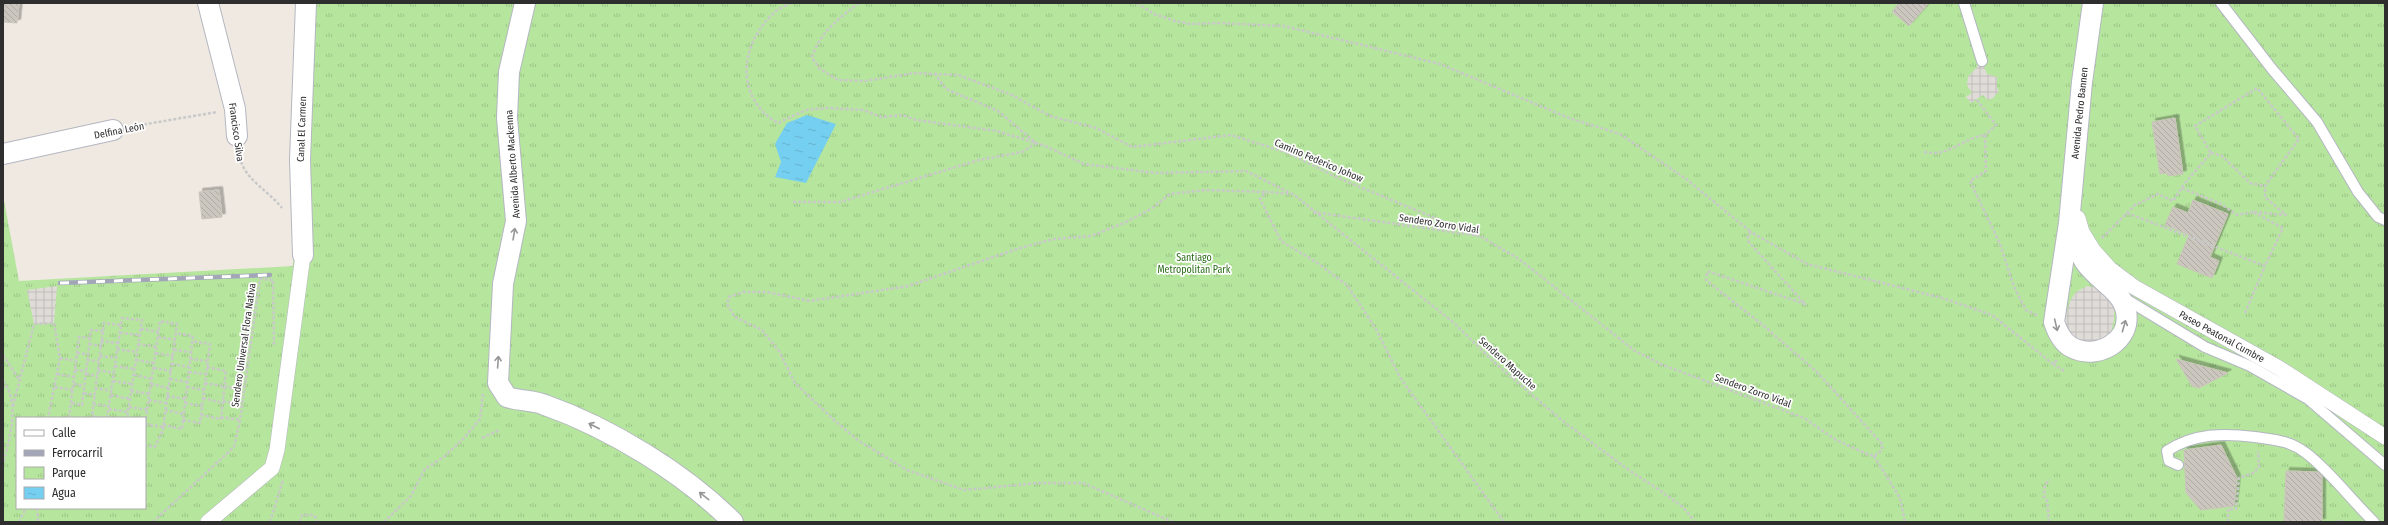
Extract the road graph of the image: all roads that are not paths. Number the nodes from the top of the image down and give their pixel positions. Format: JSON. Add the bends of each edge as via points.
{"nodes":[{"id":1,"x":208,"y":3,"type":"edge"},
{"id":2,"x":306,"y":3,"type":"edge"},
{"id":3,"x":525,"y":3,"type":"edge"},
{"id":4,"x":1964,"y":3,"type":"edge"},
{"id":5,"x":2093,"y":3,"type":"edge"},
{"id":6,"x":2221,"y":3,"type":"edge"},
{"id":7,"x":1982,"y":61,"type":"dead end"},
{"id":8,"x":113,"y":130,"type":"road end"},
{"id":9,"x":237,"y":136,"type":"road end"},
{"id":10,"x":3,"y":154,"type":"edge"},
{"id":11,"x":2074,"y":220,"type":"junction"},
{"id":12,"x":2385,"y":220,"type":"edge"},
{"id":13,"x":303,"y":255,"type":"joint"},
{"id":14,"x":2097,"y":276,"type":"junction"},
{"id":15,"x":2059,"y":286,"type":"junction"},
{"id":16,"x":2120,"y":296,"type":"junction"},
{"id":17,"x":2385,"y":437,"type":"edge"},
{"id":18,"x":2178,"y":465,"type":"dead end"},
{"id":19,"x":2385,"y":465,"type":"edge"},
{"id":20,"x":208,"y":522,"type":"edge"},
{"id":21,"x":733,"y":522,"type":"edge"},
{"id":22,"x":2374,"y":522,"type":"edge"}],
"edges":[{"from":1,"to":9,"type":"street","name":"Francisco Silva","via":[[235,109]]},
{"from":2,"to":13,"type":"street","name":"Canal El Carmen","via":[[300,160]]},
{"from":21,"to":3,"type":"street","name":"Avenida Alberto Mackenna","one_way":true,"via":[[710,500],[655,461],[572,415],[545,405],[507,397],[498,383],[504,284],[516,221],[507,118],[509,72]]},
{"from":4,"to":7,"type":"lane"},
{"from":5,"to":11,"type":"street","name":"Avenida Pedro Bannen","via":[[2082,82]]},
{"from":6,"to":12,"type":"lane","via":[[2255,49],[2317,122],[2358,192],[2378,217]]},
{"from":8,"to":10,"type":"street","name":"Delfina León"},
{"from":11,"to":14,"type":"street","name":"Avenida Pedro Bannen","via":[[2085,262]]},
{"from":11,"to":15,"type":"street","name":"Avenida Pedro Bannen"},
{"from":11,"to":17,"type":"street","name":"Paseo Peatonal Cumbre","via":[[2093,250],[2110,269],[2134,287],[2279,368]]},
{"from":13,"to":20,"type":"street","via":[[277,450],[272,468]]},
{"from":14,"to":15,"type":"street","via":[[2075,276]]},
{"from":14,"to":16,"type":"street","name":"Avenida Pedro Bannen"},
{"from":15,"to":16,"type":"street","name":"Avenida Pedro Bannen","one_way":true,"via":[[2054,322],[2058,334],[2070,347],[2083,351],[2106,350],[2118,340],[2126,318]]},
{"from":16,"to":19,"type":"lane","via":[[2205,347],[2250,366],[2308,399]]},
{"from":18,"to":22,"type":"lane","via":[[2169,461],[2167,451],[2193,439],[2213,434],[2280,439],[2291,443],[2318,462]]}]}
